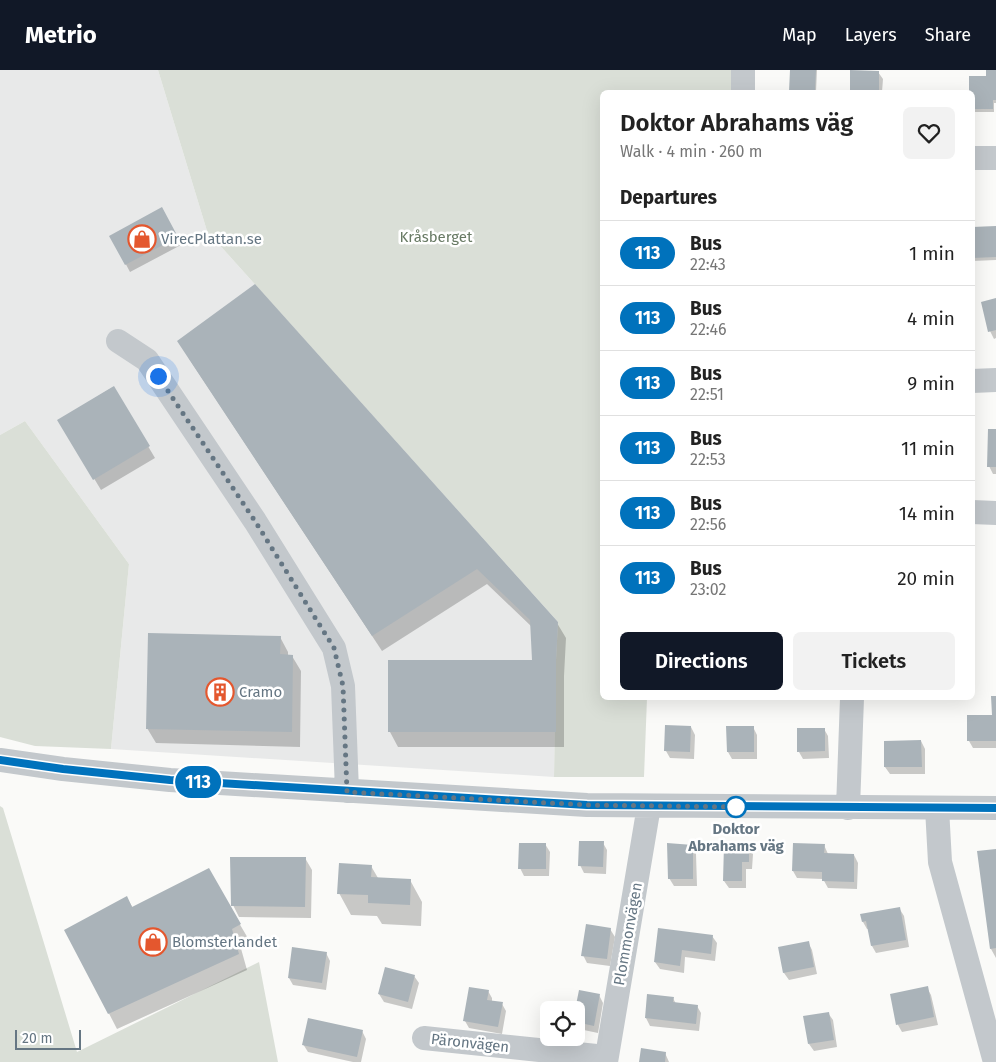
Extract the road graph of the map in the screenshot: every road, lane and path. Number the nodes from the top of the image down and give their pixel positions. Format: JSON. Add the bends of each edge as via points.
{"nodes":[{"id":1,"x":743,"y":70,"type":"edge"},
{"id":2,"x":743,"y":90,"type":"edge"},
{"id":3,"x":975,"y":158,"type":"edge"},
{"id":4,"x":996,"y":158,"type":"edge"},
{"id":5,"x":118,"y":341,"type":"dead end"},
{"id":6,"x":996,"y":380,"type":"edge"},
{"id":7,"x":975,"y":381,"type":"edge"},
{"id":8,"x":975,"y":512,"type":"edge"},
{"id":9,"x":996,"y":513,"type":"edge"},
{"id":10,"x":852,"y":700,"type":"edge"},
{"id":11,"x":0,"y":760,"type":"edge"},
{"id":12,"x":347,"y":792,"type":"junction"},
{"id":13,"x":649,"y":806,"type":"junction"},
{"id":14,"x":848,"y":808,"type":"junction"},
{"id":15,"x":937,"y":808,"type":"junction"},
{"id":16,"x":996,"y":808,"type":"edge"},
{"id":17,"x":424,"y":1038,"type":"dead end"},
{"id":18,"x":606,"y":1059,"type":"edge"},
{"id":19,"x":995,"y":1062,"type":"edge"}],
"edges":[{"from":1,"to":2,"type":"street"},
{"from":3,"to":4,"type":"street"},
{"from":5,"to":12,"type":"street","via":[[147,360],[255,521],[334,648],[343,686]]},
{"from":6,"to":7,"type":"street"},
{"from":8,"to":9,"type":"street"},
{"from":10,"to":14,"type":"street"},
{"from":11,"to":12,"type":"street","via":[[170,780]]},
{"from":12,"to":13,"type":"street"},
{"from":13,"to":14,"type":"street"},
{"from":13,"to":18,"type":"street","name":"Plommonvägen"},
{"from":14,"to":15,"type":"street"},
{"from":15,"to":16,"type":"street"},
{"from":15,"to":19,"type":"street","via":[[940,862]]},
{"from":17,"to":18,"type":"street","name":"Päronvägen"}]}
